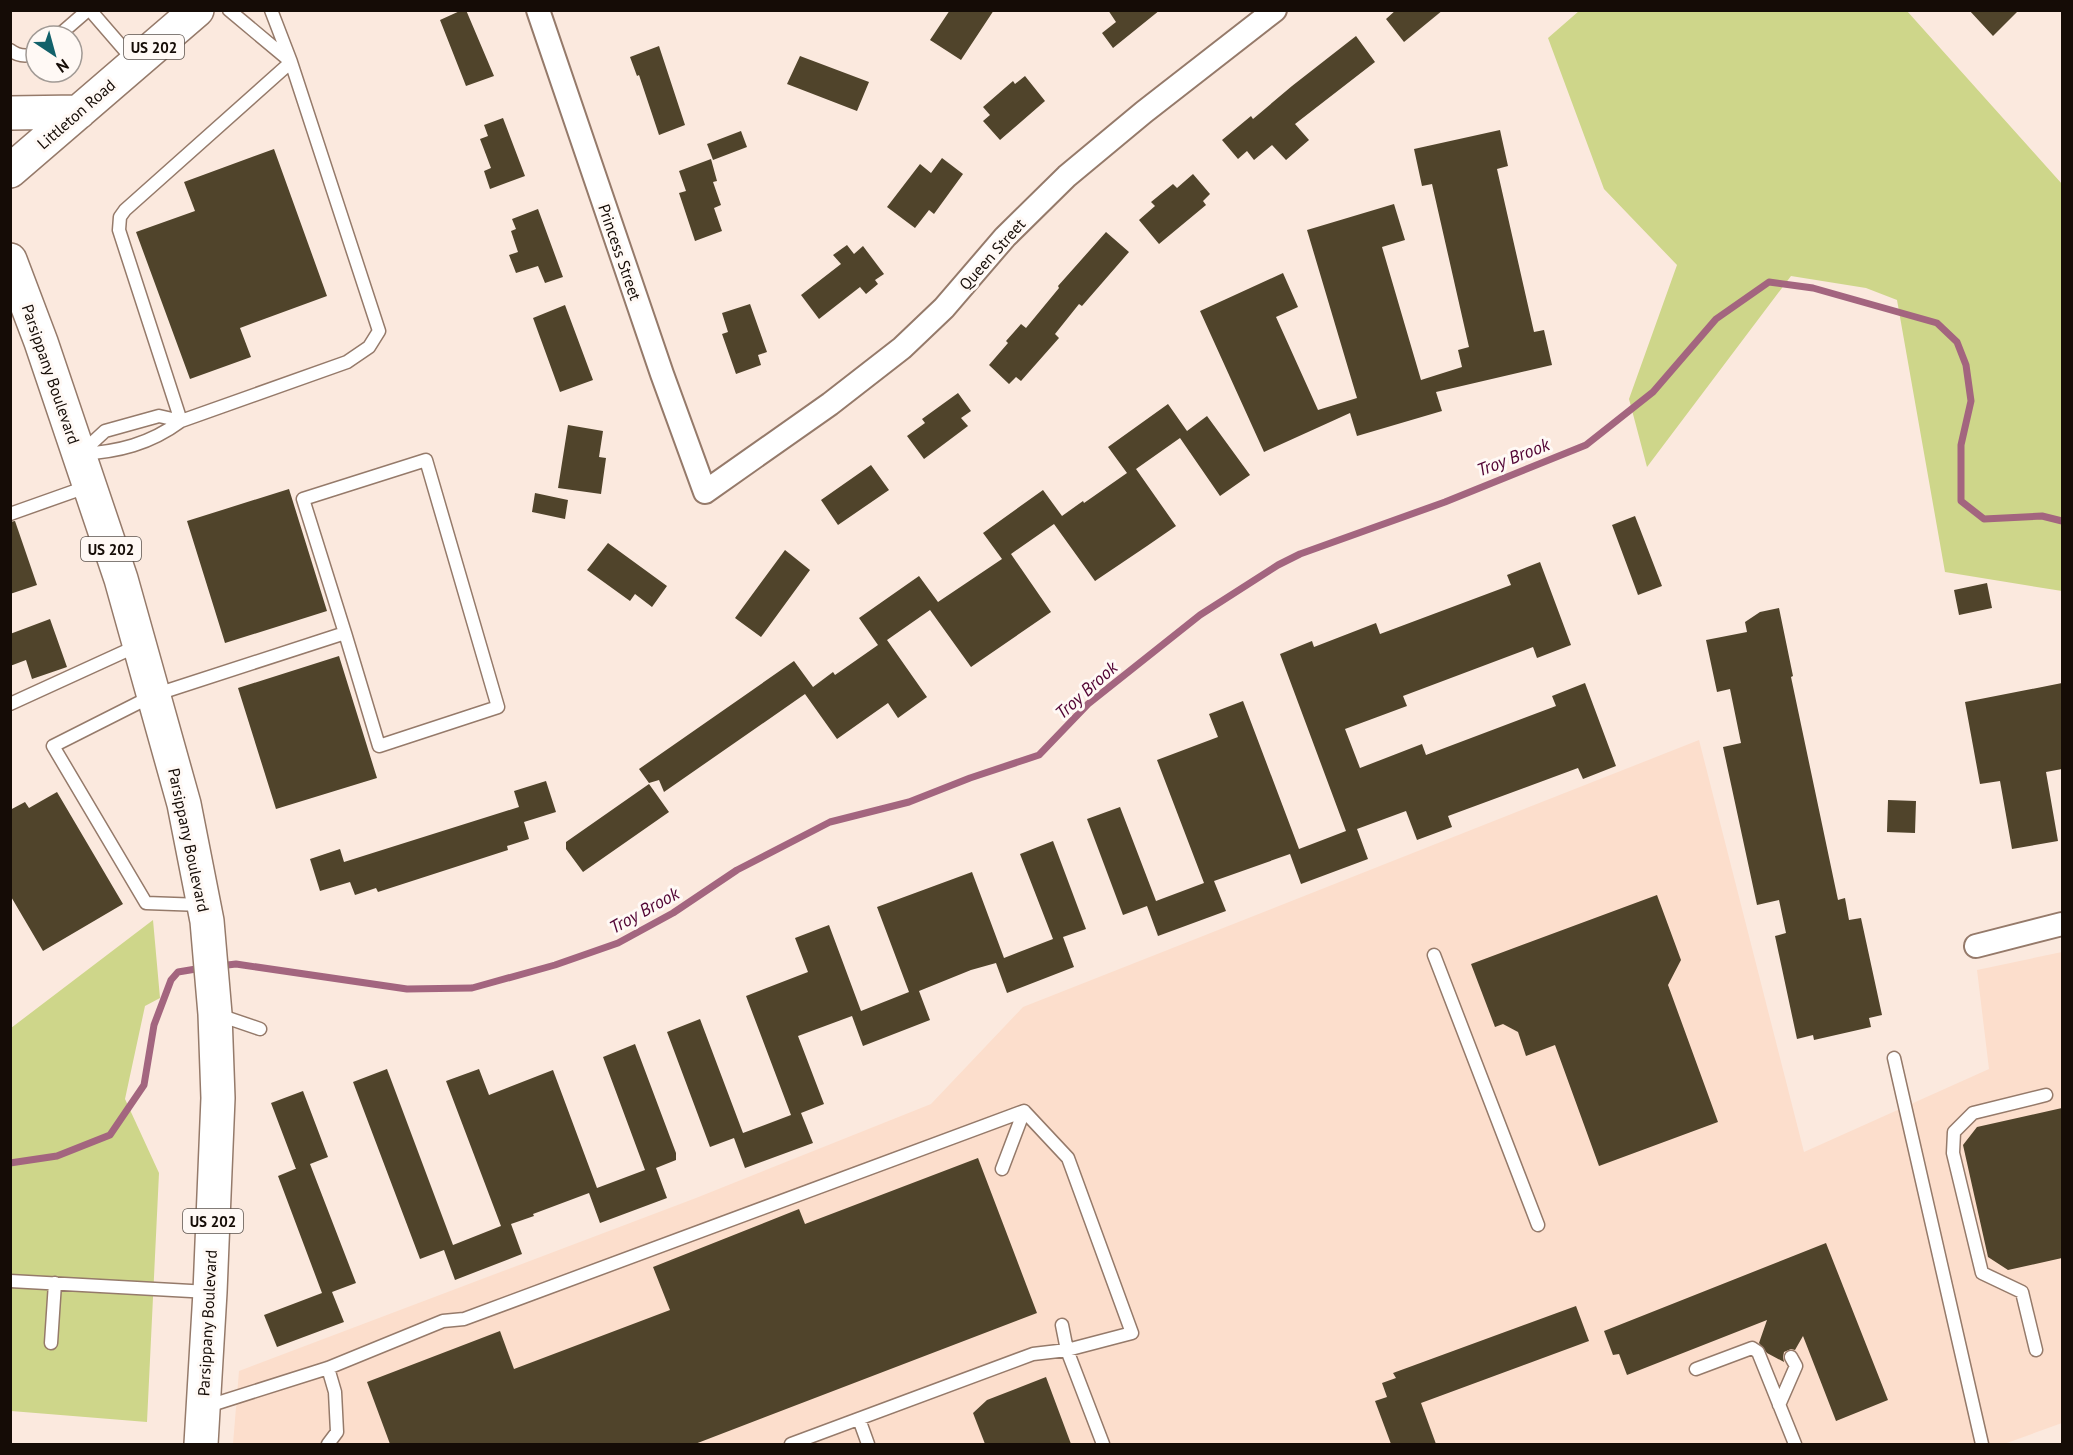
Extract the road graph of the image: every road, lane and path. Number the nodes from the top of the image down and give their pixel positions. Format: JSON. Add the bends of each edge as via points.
{"nodes":[{"id":1,"x":89,"y":10,"type":"edge"},
{"id":2,"x":229,"y":10,"type":"edge"},
{"id":3,"x":271,"y":10,"type":"edge"},
{"id":4,"x":538,"y":10,"type":"edge"},
{"id":5,"x":1275,"y":10,"type":"edge"},
{"id":6,"x":194,"y":11,"type":"edge"},
{"id":7,"x":72,"y":24,"type":"edge"},
{"id":8,"x":10,"y":50,"type":"edge"},
{"id":9,"x":24,"y":54,"type":"edge"},
{"id":10,"x":291,"y":62,"type":"junction"},
{"id":11,"x":136,"y":63,"type":"junction"},
{"id":12,"x":79,"y":112,"type":"junction"},
{"id":13,"x":10,"y":113,"type":"edge"},
{"id":14,"x":10,"y":171,"type":"edge"},
{"id":15,"x":10,"y":260,"type":"edge"},
{"id":16,"x":181,"y":421,"type":"junction"},
{"id":17,"x":79,"y":454,"type":"junction"},
{"id":18,"x":90,"y":486,"type":"junction"},
{"id":19,"x":705,"y":492,"type":"joint"},
{"id":20,"x":10,"y":514,"type":"edge"},
{"id":21,"x":345,"y":633,"type":"junction"},
{"id":22,"x":140,"y":645,"type":"junction"},
{"id":23,"x":154,"y":695,"type":"junction"},
{"id":24,"x":10,"y":704,"type":"edge"},
{"id":25,"x":204,"y":905,"type":"junction"},
{"id":26,"x":2062,"y":924,"type":"edge"},
{"id":27,"x":1976,"y":946,"type":"dead end"},
{"id":28,"x":1434,"y":956,"type":"dead end"},
{"id":29,"x":214,"y":1006,"type":"junction"},
{"id":30,"x":260,"y":1029,"type":"dead end"},
{"id":31,"x":1894,"y":1058,"type":"dead end"},
{"id":32,"x":2046,"y":1095,"type":"dead end"},
{"id":33,"x":1024,"y":1111,"type":"junction"},
{"id":34,"x":1002,"y":1169,"type":"dead end"},
{"id":35,"x":1538,"y":1225,"type":"dead end"},
{"id":36,"x":10,"y":1281,"type":"edge"},
{"id":37,"x":55,"y":1283,"type":"junction"},
{"id":38,"x":210,"y":1292,"type":"junction"},
{"id":39,"x":1062,"y":1325,"type":"dead end"},
{"id":40,"x":51,"y":1343,"type":"dead end"},
{"id":41,"x":1067,"y":1350,"type":"junction"},
{"id":42,"x":2036,"y":1350,"type":"dead end"},
{"id":43,"x":1791,"y":1357,"type":"dead end"},
{"id":44,"x":327,"y":1368,"type":"junction"},
{"id":45,"x":1696,"y":1369,"type":"dead end"},
{"id":46,"x":1779,"y":1405,"type":"junction"},
{"id":47,"x":203,"y":1407,"type":"junction"},
{"id":48,"x":859,"y":1419,"type":"junction"},
{"id":49,"x":201,"y":1444,"type":"edge"},
{"id":50,"x":328,"y":1444,"type":"edge"},
{"id":51,"x":792,"y":1444,"type":"edge"},
{"id":52,"x":868,"y":1444,"type":"edge"},
{"id":53,"x":1103,"y":1444,"type":"edge"},
{"id":54,"x":1795,"y":1444,"type":"edge"},
{"id":55,"x":1982,"y":1444,"type":"edge"}],
"edges":[{"from":1,"to":7,"type":"lane"},
{"from":1,"to":11,"type":"lane"},
{"from":2,"to":10,"type":"lane"},
{"from":3,"to":10,"type":"lane"},
{"from":4,"to":19,"type":"street","name":"Princess Street"},
{"from":5,"to":19,"type":"street","name":"Queen Street","via":[[1067,176],[903,348]]},
{"from":6,"to":11,"type":"main road","name":"Littleton Road","number":"US 202"},
{"from":8,"to":9,"type":"lane"},
{"from":10,"to":16,"type":"lane","via":[[120,217],[119,230]]},
{"from":10,"to":16,"type":"lane","via":[[379,331],[369,347],[347,362]]},
{"from":11,"to":12,"type":"main road","name":"Littleton Road","number":"US 202"},
{"from":12,"to":13,"type":"main road"},
{"from":12,"to":14,"type":"main road","name":"Littleton Road","number":"US 202"},
{"from":15,"to":17,"type":"main road","name":"Parsippany Boulevard","number":"US 202"},
{"from":16,"to":17,"type":"lane","via":[[162,435],[112,452]]},
{"from":16,"to":17,"type":"lane","via":[[159,416],[105,431]]},
{"from":17,"to":18,"type":"main road","name":"Parsippany Boulevard","number":"US 202"},
{"from":18,"to":20,"type":"lane"},
{"from":18,"to":22,"type":"main road","name":"Parsippany Boulevard","number":"US 202"},
{"from":21,"to":21,"type":"lane","via":[[379,746],[498,707],[426,460],[303,499]]},
{"from":21,"to":23,"type":"lane"},
{"from":22,"to":23,"type":"main road","name":"Parsippany Boulevard","number":"US 202"},
{"from":22,"to":24,"type":"lane"},
{"from":23,"to":25,"type":"main road","name":"Parsippany Boulevard","number":"US 202","via":[[184,804]]},
{"from":23,"to":25,"type":"lane","via":[[53,746],[146,903]]},
{"from":25,"to":29,"type":"main road","name":"Parsippany Boulevard","number":"US 202"},
{"from":26,"to":27,"type":"street"},
{"from":28,"to":35,"type":"lane"},
{"from":29,"to":30,"type":"lane"},
{"from":29,"to":38,"type":"main road","name":"Parsippany Boulevard","number":"US 202","via":[[218,1098]]},
{"from":31,"to":55,"type":"lane"},
{"from":32,"to":42,"type":"lane","via":[[1973,1113],[1954,1132],[1953,1153],[1982,1273],[2022,1292]]},
{"from":33,"to":34,"type":"lane"},
{"from":33,"to":41,"type":"lane","via":[[1068,1158],[1132,1333]]},
{"from":33,"to":44,"type":"lane","via":[[464,1318],[443,1321]]},
{"from":36,"to":37,"type":"lane"},
{"from":37,"to":38,"type":"lane"},
{"from":37,"to":40,"type":"lane"},
{"from":38,"to":47,"type":"main road","name":"Parsippany Boulevard","number":"US 202"},
{"from":39,"to":41,"type":"lane"},
{"from":41,"to":48,"type":"lane","via":[[1033,1354]]},
{"from":41,"to":53,"type":"lane"},
{"from":43,"to":46,"type":"lane","via":[[1796,1366]]},
{"from":44,"to":47,"type":"lane"},
{"from":44,"to":50,"type":"lane","via":[[335,1392],[338,1432]]},
{"from":45,"to":46,"type":"lane","via":[[1755,1347]]},
{"from":46,"to":54,"type":"lane"},
{"from":47,"to":49,"type":"main road","name":"Parsippany Boulevard","number":"US 202"},
{"from":48,"to":51,"type":"lane"},
{"from":48,"to":52,"type":"lane"}]}
